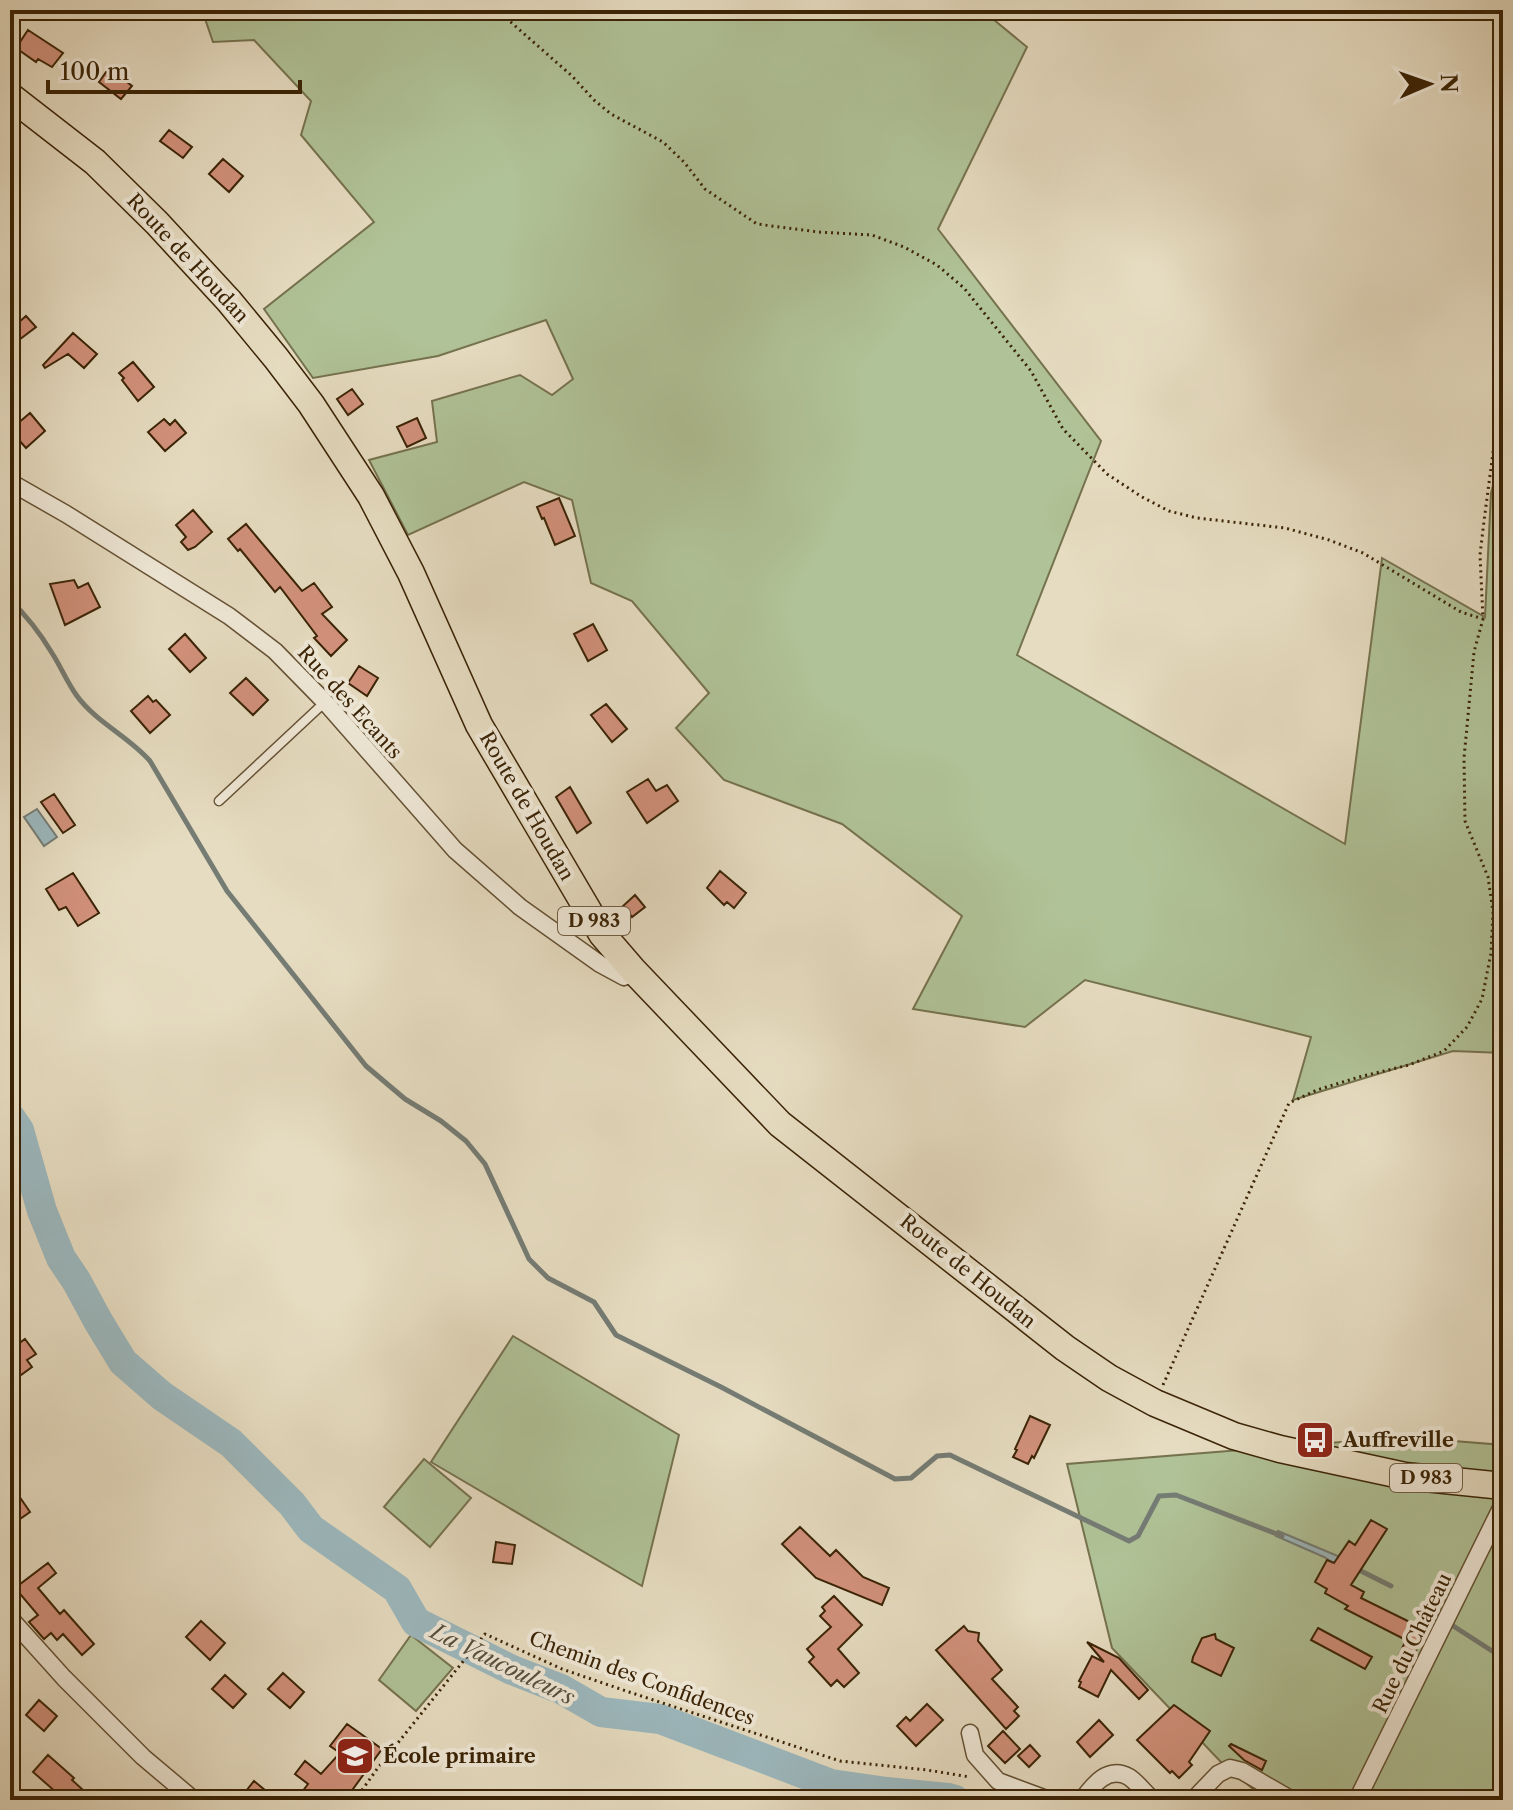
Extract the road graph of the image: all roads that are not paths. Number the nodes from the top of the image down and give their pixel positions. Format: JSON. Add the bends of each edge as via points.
{"nodes":[{"id":1,"x":10,"y":96,"type":"edge"},
{"id":2,"x":10,"y":482,"type":"edge"},
{"id":3,"x":325,"y":702,"type":"junction"},
{"id":4,"x":219,"y":801,"type":"dead end"},
{"id":5,"x":633,"y":970,"type":"junction"},
{"id":6,"x":1349,"y":1463,"type":"junction"},
{"id":7,"x":1503,"y":1468,"type":"edge"},
{"id":8,"x":1503,"y":1486,"type":"edge"},
{"id":9,"x":1503,"y":1504,"type":"edge"},
{"id":10,"x":10,"y":1618,"type":"edge"},
{"id":11,"x":970,"y":1733,"type":"dead end"},
{"id":12,"x":194,"y":1800,"type":"edge"},
{"id":13,"x":1049,"y":1800,"type":"edge"},
{"id":14,"x":1082,"y":1800,"type":"edge"},
{"id":15,"x":1153,"y":1800,"type":"edge"},
{"id":16,"x":1193,"y":1800,"type":"edge"},
{"id":17,"x":1292,"y":1800,"type":"edge"},
{"id":18,"x":1357,"y":1800,"type":"edge"}],
"edges":[{"from":1,"to":5,"type":"main road","name":"Route de Houdan","number":"D 983","via":[[87,155],[138,203],[229,301],[311,404],[386,523],[479,725],[602,934]]},
{"from":2,"to":3,"type":"street","name":"Rue des Ecants","via":[[229,616],[275,651]]},
{"from":3,"to":4,"type":"lane"},
{"from":3,"to":5,"type":"street","name":"Rue des Ecants","via":[[455,850],[520,907],[600,964],[624,977]]},
{"from":5,"to":6,"type":"main road","name":"Route de Houdan","number":"D 983","via":[[780,1124],[1065,1348],[1109,1378],[1212,1428]]},
{"from":6,"to":7,"type":"main road","name":"Route de Houdan","number":"D 983","via":[[1405,1459]]},
{"from":6,"to":8,"type":"main road","name":"Route de Houdan","number":"D 983","via":[[1405,1476]]},
{"from":9,"to":18,"type":"street","name":"Rue du Château"},
{"from":10,"to":12,"type":"street","via":[[143,1757]]},
{"from":11,"to":13,"type":"street","via":[[975,1755],[998,1781]]},
{"from":14,"to":15,"type":"street","via":[[1096,1781],[1113,1773],[1128,1776]]},
{"from":16,"to":17,"type":"street","via":[[1230,1768]]}]}
